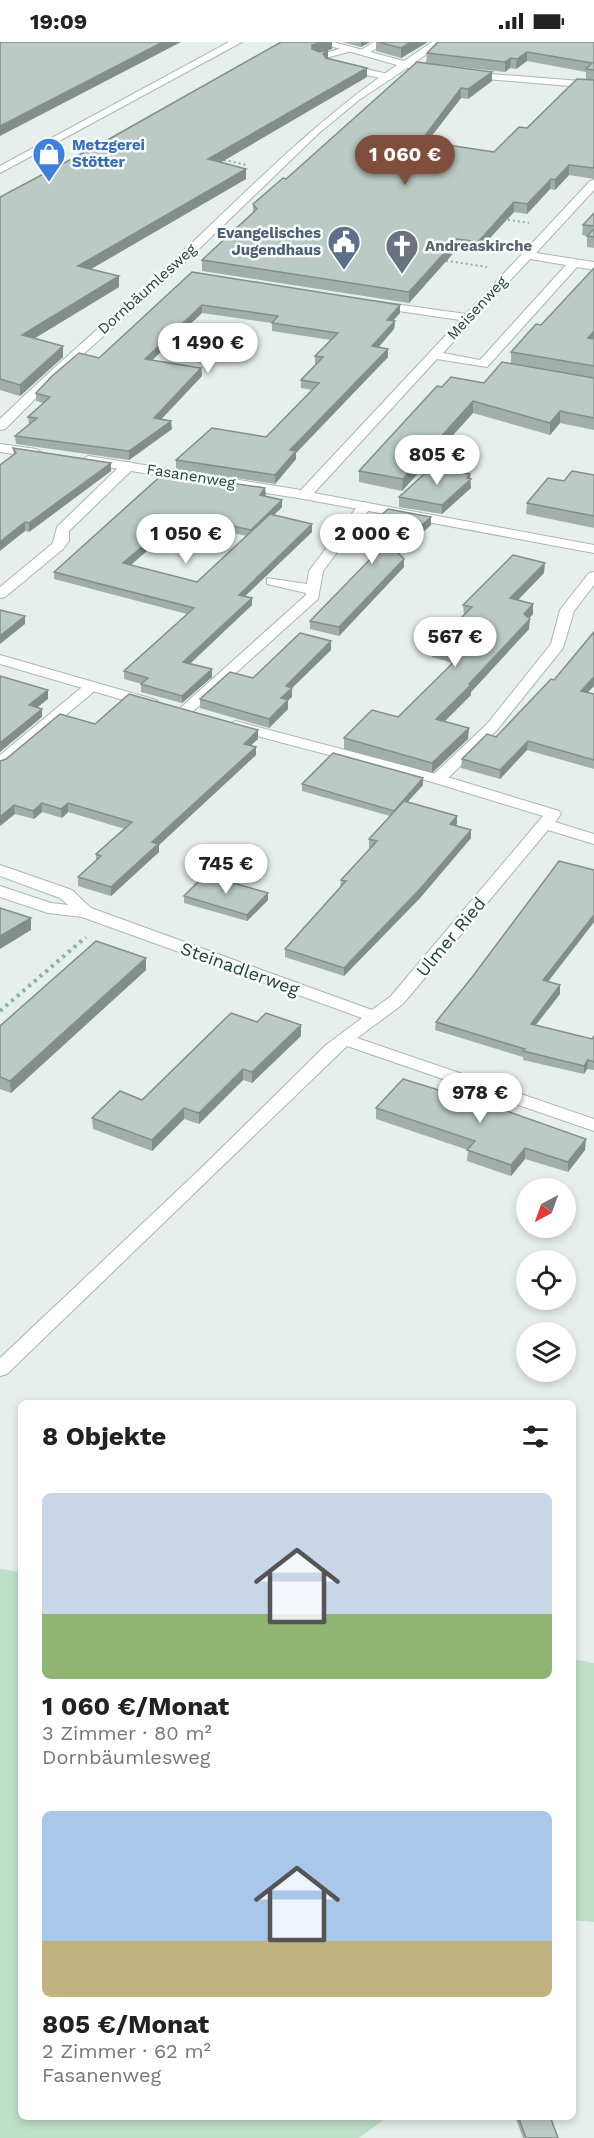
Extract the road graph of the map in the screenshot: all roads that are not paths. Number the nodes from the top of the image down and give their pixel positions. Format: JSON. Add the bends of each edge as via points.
{"nodes":[{"id":1,"x":237,"y":42,"type":"edge"},
{"id":2,"x":321,"y":42,"type":"edge"},
{"id":3,"x":382,"y":42,"type":"edge"},
{"id":4,"x":439,"y":42,"type":"edge"},
{"id":5,"x":348,"y":49,"type":"junction"},
{"id":6,"x":362,"y":53,"type":"junction"},
{"id":7,"x":318,"y":57,"type":"edge"},
{"id":8,"x":330,"y":64,"type":"edge"},
{"id":9,"x":407,"y":65,"type":"junction"},
{"id":10,"x":426,"y":68,"type":"edge"},
{"id":11,"x":455,"y":73,"type":"edge"},
{"id":12,"x":388,"y":76,"type":"junction"},
{"id":13,"x":594,"y":86,"type":"edge"},
{"id":14,"x":0,"y":170,"type":"edge"},
{"id":15,"x":593,"y":186,"type":"edge"},
{"id":16,"x":527,"y":255,"type":"junction"},
{"id":17,"x":574,"y":263,"type":"junction"},
{"id":18,"x":594,"y":266,"type":"edge"},
{"id":19,"x":169,"y":271,"type":"junction"},
{"id":20,"x":190,"y":274,"type":"edge"},
{"id":21,"x":362,"y":301,"type":"edge"},
{"id":22,"x":468,"y":318,"type":"junction"},
{"id":23,"x":434,"y":355,"type":"junction"},
{"id":24,"x":0,"y":426,"type":"edge"},
{"id":25,"x":0,"y":448,"type":"edge"},
{"id":26,"x":46,"y":454,"type":"edge"},
{"id":27,"x":70,"y":458,"type":"edge"},
{"id":28,"x":128,"y":466,"type":"junction"},
{"id":29,"x":304,"y":495,"type":"junction"},
{"id":30,"x":365,"y":506,"type":"junction"},
{"id":31,"x":594,"y":549,"type":"edge"},
{"id":32,"x":594,"y":576,"type":"edge"},
{"id":33,"x":272,"y":581,"type":"dead end"},
{"id":34,"x":314,"y":590,"type":"junction"},
{"id":35,"x":0,"y":594,"type":"edge"},
{"id":36,"x":0,"y":659,"type":"edge"},
{"id":37,"x":92,"y":686,"type":"junction"},
{"id":38,"x":184,"y":712,"type":"junction"},
{"id":39,"x":0,"y":764,"type":"edge"},
{"id":40,"x":438,"y":779,"type":"junction"},
{"id":41,"x":546,"y":824,"type":"junction"},
{"id":42,"x":594,"y":839,"type":"edge"},
{"id":43,"x":0,"y":870,"type":"edge"},
{"id":44,"x":0,"y":891,"type":"edge"},
{"id":45,"x":85,"y":912,"type":"junction"},
{"id":46,"x":375,"y":1017,"type":"junction"},
{"id":47,"x":345,"y":1040,"type":"junction"},
{"id":48,"x":594,"y":1125,"type":"edge"},
{"id":49,"x":0,"y":1369,"type":"edge"}],
"edges":[{"from":1,"to":14,"type":"street"},
{"from":2,"to":5,"type":"street"},
{"from":3,"to":6,"type":"street"},
{"from":4,"to":9,"type":"street","name":"Dornbäumlesweg"},
{"from":5,"to":6,"type":"street"},
{"from":5,"to":7,"type":"street"},
{"from":6,"to":9,"type":"street"},
{"from":8,"to":12,"type":"street"},
{"from":9,"to":10,"type":"street"},
{"from":9,"to":12,"type":"street","name":"Dornbäumlesweg"},
{"from":11,"to":13,"type":"street"},
{"from":12,"to":19,"type":"street","name":"Dornbäumlesweg","via":[[337,113]]},
{"from":15,"to":16,"type":"street","name":"Meisenweg"},
{"from":16,"to":17,"type":"street"},
{"from":16,"to":22,"type":"street","name":"Meisenweg"},
{"from":17,"to":18,"type":"street"},
{"from":17,"to":23,"type":"street","name":"Meisenweg","via":[[489,365]]},
{"from":19,"to":20,"type":"street"},
{"from":19,"to":24,"type":"street","name":"Dornbäumlesweg"},
{"from":21,"to":22,"type":"street"},
{"from":22,"to":23,"type":"street","name":"Meisenweg"},
{"from":23,"to":29,"type":"street","name":"Meisenweg"},
{"from":25,"to":26,"type":"street"},
{"from":27,"to":28,"type":"street","name":"Fasanenweg"},
{"from":28,"to":29,"type":"street","name":"Fasanenweg"},
{"from":28,"to":35,"type":"street","via":[[62,530],[58,546]]},
{"from":29,"to":30,"type":"street","name":"Fasanenweg"},
{"from":30,"to":31,"type":"street","name":"Fasanenweg"},
{"from":30,"to":34,"type":"street","via":[[316,570]]},
{"from":32,"to":40,"type":"street","via":[[567,610],[558,645],[492,727]]},
{"from":33,"to":34,"type":"street"},
{"from":34,"to":38,"type":"street","via":[[313,596]]},
{"from":36,"to":37,"type":"street"},
{"from":37,"to":38,"type":"street"},
{"from":37,"to":39,"type":"street"},
{"from":38,"to":40,"type":"street"},
{"from":40,"to":41,"type":"street","via":[[553,814]]},
{"from":41,"to":42,"type":"street"},
{"from":41,"to":46,"type":"street","name":"Ulmer Ried","via":[[408,987]]},
{"from":43,"to":45,"type":"street","name":"Steinadlerweg","via":[[66,894]]},
{"from":44,"to":45,"type":"street","name":"Steinadlerweg","via":[[48,908]]},
{"from":45,"to":46,"type":"street","name":"Steinadlerweg"},
{"from":46,"to":47,"type":"street","name":"Ulmer Ried"},
{"from":47,"to":48,"type":"street"},
{"from":47,"to":49,"type":"street","name":"Ulmer Ried"}]}
